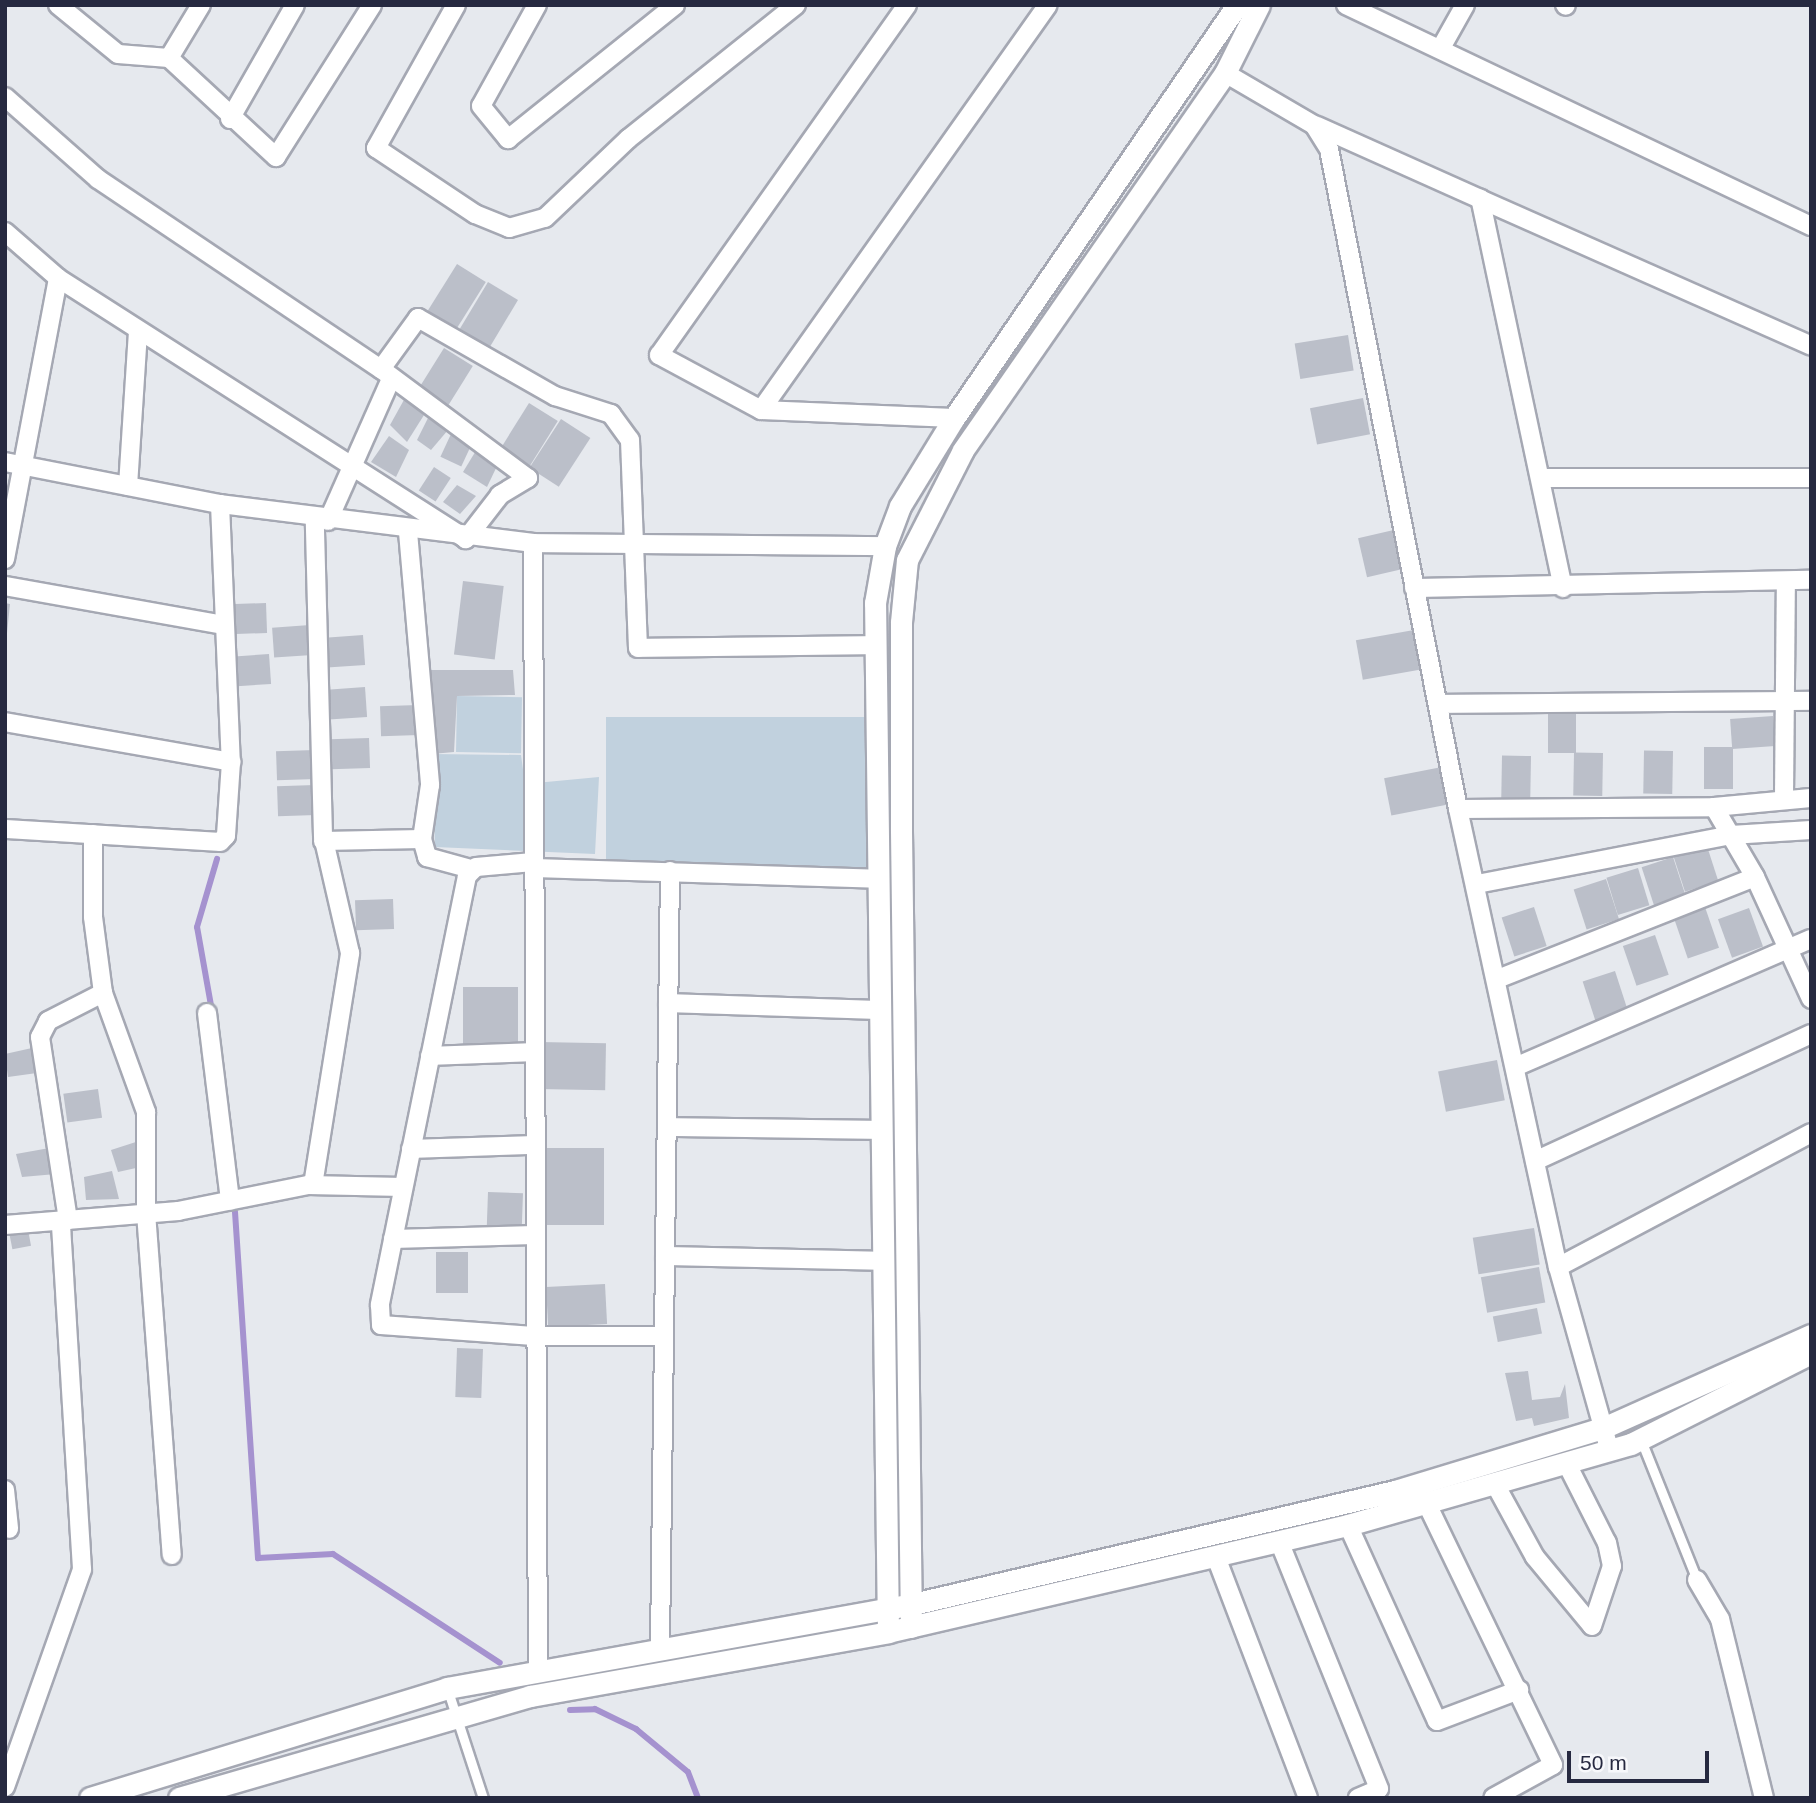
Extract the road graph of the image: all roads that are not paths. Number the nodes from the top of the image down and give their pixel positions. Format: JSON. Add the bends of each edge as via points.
{"nodes":[{"id":1,"x":58,"y":5,"type":"edge"},
{"id":2,"x":295,"y":5,"type":"edge"},
{"id":3,"x":372,"y":5,"type":"edge"},
{"id":4,"x":456,"y":5,"type":"edge"},
{"id":5,"x":537,"y":5,"type":"edge"},
{"id":6,"x":675,"y":5,"type":"edge"},
{"id":7,"x":796,"y":5,"type":"edge"},
{"id":8,"x":907,"y":5,"type":"edge"},
{"id":9,"x":1048,"y":5,"type":"edge"},
{"id":10,"x":1237,"y":5,"type":"edge"},
{"id":11,"x":1259,"y":5,"type":"edge"},
{"id":12,"x":1346,"y":5,"type":"edge"},
{"id":13,"x":1465,"y":5,"type":"edge"},
{"id":14,"x":200,"y":6,"type":"edge"},
{"id":15,"x":1442,"y":46,"type":"junction"},
{"id":16,"x":169,"y":58,"type":"junction"},
{"id":17,"x":1225,"y":73,"type":"junction"},
{"id":18,"x":5,"y":97,"type":"edge"},
{"id":19,"x":230,"y":119,"type":"junction"},
{"id":20,"x":1314,"y":125,"type":"junction"},
{"id":21,"x":1480,"y":199,"type":"junction"},
{"id":22,"x":1811,"y":226,"type":"edge"},
{"id":23,"x":5,"y":232,"type":"edge"},
{"id":24,"x":58,"y":278,"type":"junction"},
{"id":25,"x":138,"y":330,"type":"junction"},
{"id":26,"x":1811,"y":346,"type":"edge"},
{"id":27,"x":386,"y":374,"type":"junction"},
{"id":28,"x":761,"y":410,"type":"junction"},
{"id":29,"x":954,"y":418,"type":"junction"},
{"id":30,"x":14,"y":463,"type":"edge"},
{"id":31,"x":354,"y":464,"type":"junction"},
{"id":32,"x":1544,"y":478,"type":"junction"},
{"id":33,"x":1811,"y":478,"type":"edge"},
{"id":34,"x":128,"y":486,"type":"junction"},
{"id":35,"x":220,"y":504,"type":"junction"},
{"id":36,"x":321,"y":521,"type":"junction"},
{"id":37,"x":408,"y":532,"type":"junction"},
{"id":38,"x":466,"y":539,"type":"junction"},
{"id":39,"x":533,"y":543,"type":"junction"},
{"id":40,"x":633,"y":545,"type":"junction"},
{"id":41,"x":885,"y":547,"type":"junction"},
{"id":42,"x":5,"y":559,"type":"edge"},
{"id":43,"x":1811,"y":580,"type":"edge"},
{"id":44,"x":1786,"y":581,"type":"junction"},
{"id":45,"x":5,"y":586,"type":"edge"},
{"id":46,"x":1414,"y":588,"type":"junction"},
{"id":47,"x":1563,"y":588,"type":"junction"},
{"id":48,"x":223,"y":625,"type":"junction"},
{"id":49,"x":876,"y":645,"type":"junction"},
{"id":50,"x":1783,"y":701,"type":"junction"},
{"id":51,"x":1811,"y":701,"type":"edge"},
{"id":52,"x":1439,"y":704,"type":"junction"},
{"id":53,"x":5,"y":722,"type":"edge"},
{"id":54,"x":231,"y":762,"type":"junction"},
{"id":55,"x":1784,"y":798,"type":"junction"},
{"id":56,"x":1811,"y":798,"type":"edge"},
{"id":57,"x":1714,"y":807,"type":"junction"},
{"id":58,"x":1458,"y":809,"type":"junction"},
{"id":59,"x":5,"y":829,"type":"edge"},
{"id":60,"x":1811,"y":830,"type":"edge"},
{"id":61,"x":93,"y":834,"type":"junction"},
{"id":62,"x":1731,"y":835,"type":"junction"},
{"id":63,"x":422,"y":839,"type":"junction"},
{"id":64,"x":323,"y":841,"type":"junction"},
{"id":65,"x":534,"y":865,"type":"junction"},
{"id":66,"x":471,"y":869,"type":"junction"},
{"id":67,"x":670,"y":871,"type":"junction"},
{"id":68,"x":1755,"y":877,"type":"junction"},
{"id":69,"x":877,"y":879,"type":"junction"},
{"id":70,"x":1477,"y":884,"type":"junction"},
{"id":71,"x":1811,"y":939,"type":"edge"},
{"id":72,"x":1787,"y":955,"type":"junction"},
{"id":73,"x":1500,"y":978,"type":"junction"},
{"id":74,"x":103,"y":993,"type":"junction"},
{"id":75,"x":1811,"y":999,"type":"edge"},
{"id":76,"x":668,"y":1003,"type":"junction"},
{"id":77,"x":877,"y":1010,"type":"junction"},
{"id":78,"x":207,"y":1013,"type":"dead end"},
{"id":79,"x":1811,"y":1034,"type":"edge"},
{"id":80,"x":534,"y":1052,"type":"junction"},
{"id":81,"x":430,"y":1056,"type":"junction"},
{"id":82,"x":1516,"y":1068,"type":"junction"},
{"id":83,"x":667,"y":1127,"type":"junction"},
{"id":84,"x":877,"y":1130,"type":"junction"},
{"id":85,"x":1811,"y":1133,"type":"edge"},
{"id":86,"x":534,"y":1145,"type":"junction"},
{"id":87,"x":411,"y":1149,"type":"junction"},
{"id":88,"x":1535,"y":1161,"type":"junction"},
{"id":89,"x":313,"y":1185,"type":"junction"},
{"id":90,"x":403,"y":1187,"type":"junction"},
{"id":91,"x":230,"y":1201,"type":"junction"},
{"id":92,"x":146,"y":1213,"type":"junction"},
{"id":93,"x":65,"y":1220,"type":"junction"},
{"id":94,"x":5,"y":1225,"type":"edge"},
{"id":95,"x":534,"y":1235,"type":"junction"},
{"id":96,"x":393,"y":1239,"type":"junction"},
{"id":97,"x":665,"y":1256,"type":"junction"},
{"id":98,"x":881,"y":1261,"type":"junction"},
{"id":99,"x":1558,"y":1267,"type":"junction"},
{"id":100,"x":1811,"y":1335,"type":"edge"},
{"id":101,"x":534,"y":1336,"type":"junction"},
{"id":102,"x":662,"y":1336,"type":"junction"},
{"id":103,"x":1811,"y":1353,"type":"edge"},
{"id":104,"x":1603,"y":1428,"type":"junction"},
{"id":105,"x":1641,"y":1440,"type":"junction"},
{"id":106,"x":1609,"y":1451,"type":"junction"},
{"id":107,"x":1567,"y":1464,"type":"junction"},
{"id":108,"x":1494,"y":1484,"type":"junction"},
{"id":109,"x":5,"y":1490,"type":"edge"},
{"id":110,"x":1426,"y":1502,"type":"junction"},
{"id":111,"x":1348,"y":1525,"type":"junction"},
{"id":112,"x":9,"y":1529,"type":"dead end"},
{"id":113,"x":1279,"y":1541,"type":"junction"},
{"id":114,"x":172,"y":1555,"type":"dead end"},
{"id":115,"x":1216,"y":1557,"type":"junction"},
{"id":116,"x":1697,"y":1580,"type":"joint"},
{"id":117,"x":906,"y":1605,"type":"junction"},
{"id":118,"x":883,"y":1610,"type":"junction"},
{"id":119,"x":911,"y":1627,"type":"junction"},
{"id":120,"x":888,"y":1632,"type":"junction"},
{"id":121,"x":660,"y":1645,"type":"junction"},
{"id":122,"x":538,"y":1669,"type":"junction"},
{"id":123,"x":447,"y":1688,"type":"junction"},
{"id":124,"x":1519,"y":1690,"type":"junction"},
{"id":125,"x":453,"y":1717,"type":"junction"},
{"id":126,"x":5,"y":1787,"type":"edge"},
{"id":127,"x":90,"y":1798,"type":"edge"},
{"id":128,"x":179,"y":1798,"type":"edge"},
{"id":129,"x":483,"y":1798,"type":"edge"},
{"id":130,"x":1308,"y":1798,"type":"edge"},
{"id":131,"x":1358,"y":1798,"type":"edge"},
{"id":132,"x":1493,"y":1798,"type":"edge"},
{"id":133,"x":1764,"y":1798,"type":"edge"}],
"edges":[{"from":1,"to":16,"type":"street","via":[[118,54]]},
{"from":2,"to":19,"type":"street"},
{"from":3,"to":19,"type":"street","via":[[281,154],[271,156]]},
{"from":4,"to":7,"type":"street","via":[[376,148],[475,214],[509,228],[545,218],[619,147]]},
{"from":5,"to":6,"type":"street","via":[[481,106],[508,139]]},
{"from":8,"to":28,"type":"street","via":[[659,355]]},
{"from":9,"to":28,"type":"street"},
{"from":10,"to":29,"type":"main road"},
{"from":11,"to":17,"type":"main road"},
{"from":12,"to":15,"type":"street"},
{"from":13,"to":15,"type":"street"},
{"from":14,"to":16,"type":"street"},
{"from":15,"to":22,"type":"street"},
{"from":16,"to":19,"type":"street"},
{"from":17,"to":20,"type":"street"},
{"from":17,"to":117,"type":"main road","via":[[963,450],[907,560],[901,622]]},
{"from":18,"to":27,"type":"street","via":[[98,179]]},
{"from":20,"to":21,"type":"street"},
{"from":20,"to":46,"type":"street","via":[[1329,149]]},
{"from":21,"to":26,"type":"street"},
{"from":21,"to":32,"type":"street"},
{"from":23,"to":24,"type":"street"},
{"from":24,"to":25,"type":"street"},
{"from":24,"to":30,"type":"street"},
{"from":25,"to":31,"type":"street"},
{"from":25,"to":34,"type":"street"},
{"from":27,"to":31,"type":"street"},
{"from":27,"to":38,"type":"street","via":[[528,478],[500,495]]},
{"from":27,"to":40,"type":"street","via":[[418,317],[555,396],[611,414],[630,440]]},
{"from":28,"to":29,"type":"street"},
{"from":29,"to":41,"type":"main road","via":[[900,506]]},
{"from":30,"to":34,"type":"street"},
{"from":30,"to":42,"type":"street"},
{"from":31,"to":36,"type":"street"},
{"from":31,"to":38,"type":"street"},
{"from":32,"to":33,"type":"street"},
{"from":32,"to":47,"type":"street"},
{"from":34,"to":35,"type":"street"},
{"from":35,"to":36,"type":"street"},
{"from":35,"to":48,"type":"street"},
{"from":36,"to":37,"type":"street"},
{"from":36,"to":64,"type":"street"},
{"from":37,"to":38,"type":"street"},
{"from":37,"to":63,"type":"street","via":[[430,785]]},
{"from":38,"to":39,"type":"street"},
{"from":39,"to":40,"type":"street"},
{"from":39,"to":65,"type":"street"},
{"from":40,"to":41,"type":"street"},
{"from":40,"to":49,"type":"street","via":[[638,648]]},
{"from":41,"to":49,"type":"main road"},
{"from":43,"to":44,"type":"street"},
{"from":44,"to":47,"type":"street"},
{"from":44,"to":50,"type":"street"},
{"from":45,"to":48,"type":"street"},
{"from":46,"to":47,"type":"street"},
{"from":46,"to":52,"type":"street"},
{"from":48,"to":54,"type":"street"},
{"from":49,"to":69,"type":"main road"},
{"from":50,"to":51,"type":"street"},
{"from":50,"to":52,"type":"street"},
{"from":50,"to":55,"type":"street"},
{"from":52,"to":58,"type":"street"},
{"from":53,"to":54,"type":"street"},
{"from":54,"to":61,"type":"street","via":[[225,840]]},
{"from":55,"to":56,"type":"street"},
{"from":55,"to":57,"type":"street"},
{"from":57,"to":58,"type":"street"},
{"from":57,"to":62,"type":"street"},
{"from":58,"to":70,"type":"street"},
{"from":59,"to":61,"type":"street"},
{"from":60,"to":62,"type":"street"},
{"from":61,"to":74,"type":"street","via":[[93,917]]},
{"from":62,"to":68,"type":"street"},
{"from":62,"to":70,"type":"street"},
{"from":63,"to":64,"type":"street"},
{"from":63,"to":66,"type":"street","via":[[427,858]]},
{"from":64,"to":89,"type":"street","via":[[350,953]]},
{"from":65,"to":66,"type":"street"},
{"from":65,"to":67,"type":"street"},
{"from":65,"to":80,"type":"street"},
{"from":66,"to":81,"type":"street"},
{"from":67,"to":69,"type":"street"},
{"from":67,"to":76,"type":"street"},
{"from":68,"to":72,"type":"street"},
{"from":68,"to":73,"type":"street"},
{"from":69,"to":77,"type":"main road"},
{"from":70,"to":73,"type":"street"},
{"from":71,"to":72,"type":"street"},
{"from":72,"to":75,"type":"street"},
{"from":72,"to":82,"type":"street"},
{"from":73,"to":82,"type":"street"},
{"from":74,"to":92,"type":"street","via":[[146,1112]]},
{"from":74,"to":93,"type":"street","via":[[48,1021],[40,1037]]},
{"from":76,"to":77,"type":"street"},
{"from":76,"to":83,"type":"street"},
{"from":77,"to":84,"type":"main road"},
{"from":78,"to":91,"type":"street"},
{"from":79,"to":88,"type":"street"},
{"from":80,"to":81,"type":"street"},
{"from":80,"to":86,"type":"street"},
{"from":81,"to":87,"type":"street"},
{"from":82,"to":88,"type":"street"},
{"from":83,"to":84,"type":"street"},
{"from":83,"to":97,"type":"street"},
{"from":84,"to":98,"type":"main road"},
{"from":85,"to":99,"type":"street"},
{"from":86,"to":87,"type":"street"},
{"from":86,"to":95,"type":"street"},
{"from":87,"to":90,"type":"street"},
{"from":88,"to":99,"type":"street"},
{"from":89,"to":90,"type":"street"},
{"from":89,"to":91,"type":"street"},
{"from":90,"to":96,"type":"street"},
{"from":91,"to":92,"type":"street"},
{"from":92,"to":93,"type":"street"},
{"from":92,"to":114,"type":"street"},
{"from":93,"to":94,"type":"street"},
{"from":93,"to":126,"type":"street","via":[[82,1569]]},
{"from":95,"to":96,"type":"street"},
{"from":95,"to":101,"type":"street"},
{"from":96,"to":101,"type":"street","via":[[381,1325]]},
{"from":97,"to":98,"type":"street"},
{"from":97,"to":102,"type":"street"},
{"from":98,"to":118,"type":"main road"},
{"from":99,"to":104,"type":"street"},
{"from":100,"to":104,"type":"main road"},
{"from":101,"to":102,"type":"street"},
{"from":101,"to":122,"type":"street"},
{"from":102,"to":121,"type":"street"},
{"from":103,"to":105,"type":"main road"},
{"from":104,"to":106,"type":"street"},
{"from":104,"to":117,"type":"main road","via":[[1395,1491]]},
{"from":105,"to":106,"type":"main road"},
{"from":105,"to":116,"type":"lane"},
{"from":106,"to":107,"type":"main road"},
{"from":107,"to":108,"type":"main road"},
{"from":107,"to":108,"type":"street","via":[[1607,1543],[1612,1566],[1592,1626],[1535,1558]]},
{"from":108,"to":110,"type":"main road"},
{"from":109,"to":112,"type":"street"},
{"from":110,"to":111,"type":"main road"},
{"from":110,"to":124,"type":"street"},
{"from":111,"to":113,"type":"main road"},
{"from":111,"to":124,"type":"street","via":[[1437,1721]]},
{"from":113,"to":115,"type":"main road"},
{"from":113,"to":131,"type":"street","via":[[1378,1789]]},
{"from":115,"to":119,"type":"main road"},
{"from":115,"to":130,"type":"street"},
{"from":116,"to":133,"type":"street","via":[[1720,1619]]},
{"from":117,"to":118,"type":"main road"},
{"from":117,"to":119,"type":"main road"},
{"from":118,"to":120,"type":"main road"},
{"from":118,"to":121,"type":"main road"},
{"from":119,"to":120,"type":"main road"},
{"from":120,"to":125,"type":"main road","via":[[530,1696]]},
{"from":121,"to":122,"type":"main road"},
{"from":122,"to":123,"type":"main road"},
{"from":123,"to":125,"type":"lane"},
{"from":123,"to":127,"type":"main road"},
{"from":124,"to":132,"type":"street","via":[[1553,1765]]},
{"from":125,"to":128,"type":"main road"},
{"from":125,"to":129,"type":"lane"}]}
